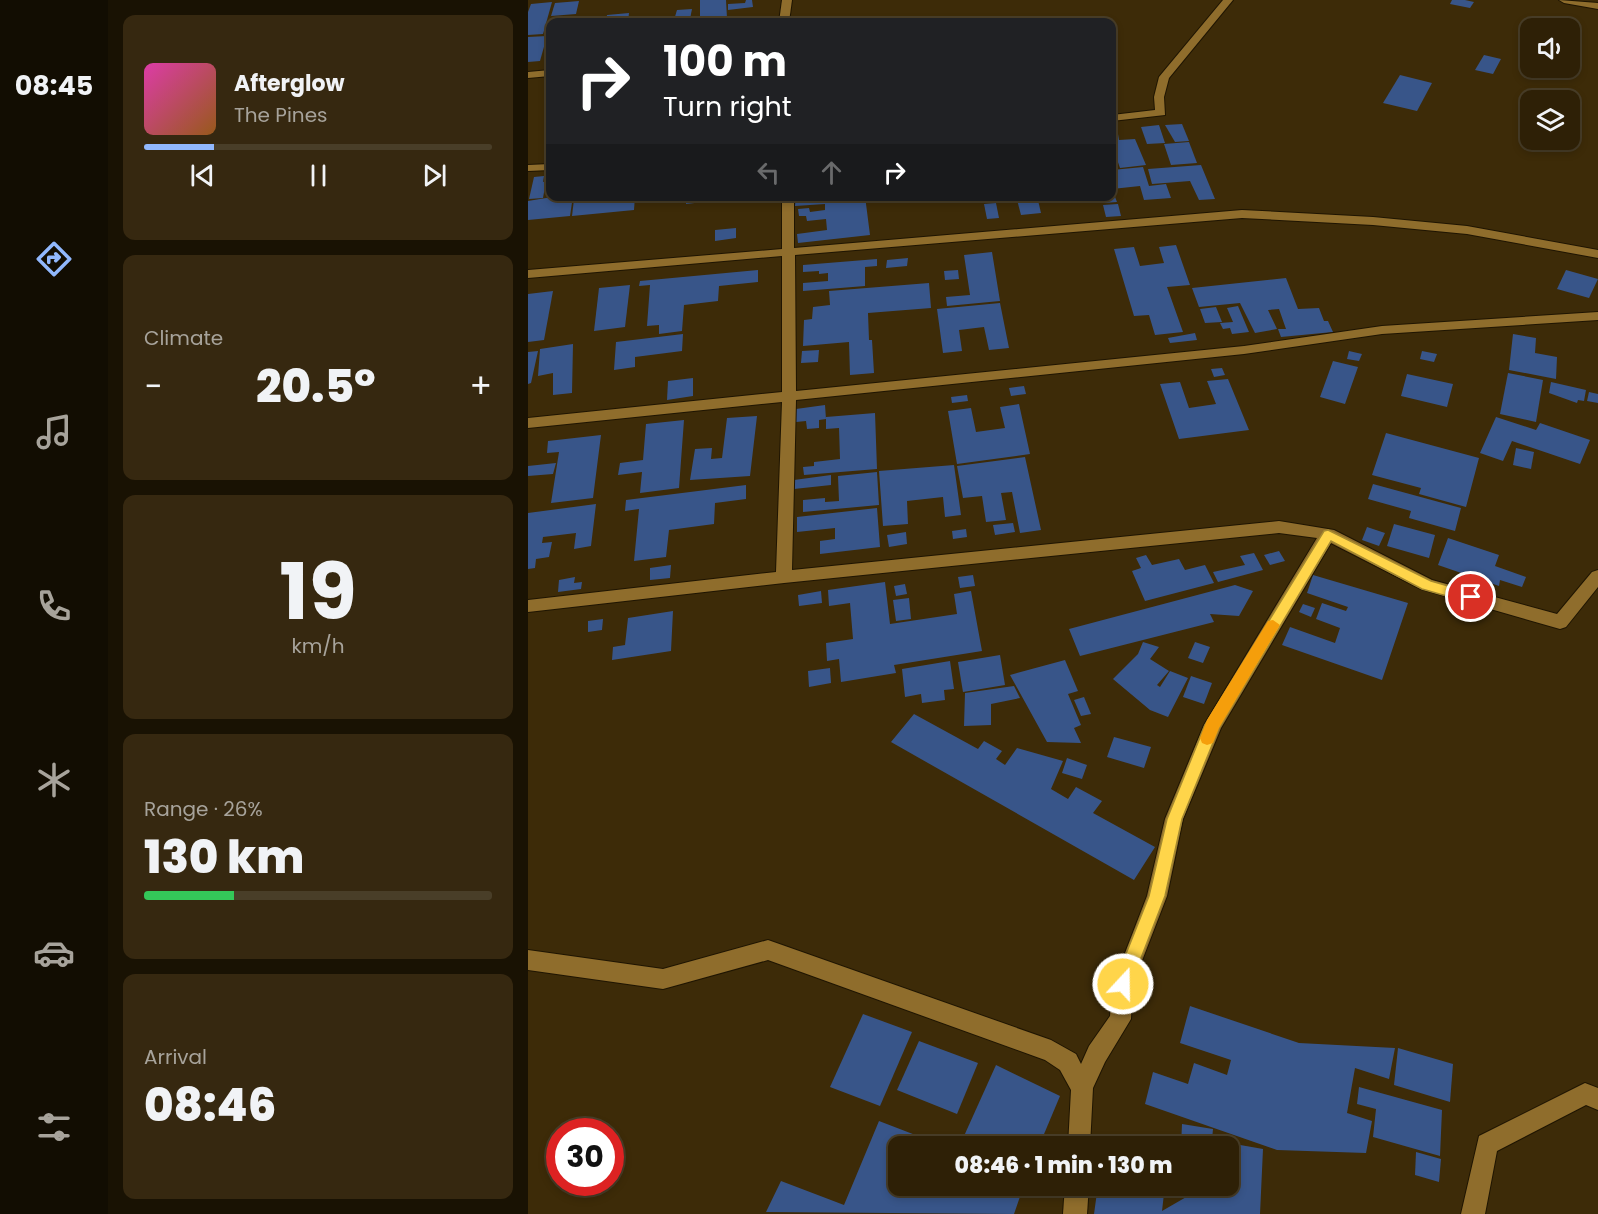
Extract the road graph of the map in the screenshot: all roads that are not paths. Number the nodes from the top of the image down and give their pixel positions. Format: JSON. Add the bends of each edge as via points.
{"nodes":[{"id":1,"x":787,"y":0,"type":"edge"},
{"id":2,"x":1228,"y":0,"type":"edge"},
{"id":3,"x":1564,"y":0,"type":"edge"},
{"id":4,"x":1598,"y":6,"type":"edge"},
{"id":5,"x":785,"y":18,"type":"edge"},
{"id":6,"x":546,"y":73,"type":"edge"},
{"id":7,"x":528,"y":75,"type":"edge"},
{"id":8,"x":1116,"y":118,"type":"edge"},
{"id":9,"x":546,"y":166,"type":"edge"},
{"id":10,"x":528,"y":168,"type":"edge"},
{"id":11,"x":788,"y":201,"type":"edge"},
{"id":12,"x":790,"y":253,"type":"junction"},
{"id":13,"x":1598,"y":254,"type":"edge"},
{"id":14,"x":528,"y":274,"type":"edge"},
{"id":15,"x":1598,"y":316,"type":"edge"},
{"id":16,"x":789,"y":395,"type":"junction"},
{"id":17,"x":528,"y":423,"type":"edge"},
{"id":18,"x":1328,"y":534,"type":"junction"},
{"id":19,"x":784,"y":576,"type":"junction"},
{"id":20,"x":1598,"y":576,"type":"edge"},
{"id":21,"x":528,"y":606,"type":"edge"},
{"id":22,"x":528,"y":960,"type":"edge"},
{"id":23,"x":1082,"y":1088,"type":"junction"},
{"id":24,"x":1598,"y":1099,"type":"edge"},
{"id":25,"x":1079,"y":1136,"type":"edge"},
{"id":26,"x":1076,"y":1196,"type":"edge"},
{"id":27,"x":1075,"y":1214,"type":"edge"},
{"id":28,"x":1473,"y":1214,"type":"edge"}],
"edges":[{"from":1,"to":5,"type":"street"},
{"from":2,"to":8,"type":"street","via":[[1164,77],[1159,97],[1161,113]]},
{"from":3,"to":4,"type":"street"},
{"from":6,"to":7,"type":"street"},
{"from":9,"to":10,"type":"street"},
{"from":11,"to":12,"type":"street"},
{"from":12,"to":13,"type":"street","via":[[1242,214],[1467,230]]},
{"from":12,"to":14,"type":"street"},
{"from":12,"to":16,"type":"street"},
{"from":15,"to":16,"type":"street","via":[[1382,330],[1244,350]]},
{"from":16,"to":17,"type":"street"},
{"from":16,"to":19,"type":"street"},
{"from":18,"to":19,"type":"street","via":[[1279,527]]},
{"from":18,"to":20,"type":"street","via":[[1427,585],[1560,622]]},
{"from":18,"to":23,"type":"street","via":[[1213,725],[1174,819],[1157,896],[1123,984],[1120,1019],[1096,1054]]},
{"from":19,"to":21,"type":"street"},
{"from":22,"to":23,"type":"street","via":[[663,979],[768,950],[1051,1051],[1068,1062]]},
{"from":23,"to":25,"type":"street"},
{"from":24,"to":28,"type":"street","via":[[1585,1094],[1487,1144]]},
{"from":26,"to":27,"type":"street"}]}
